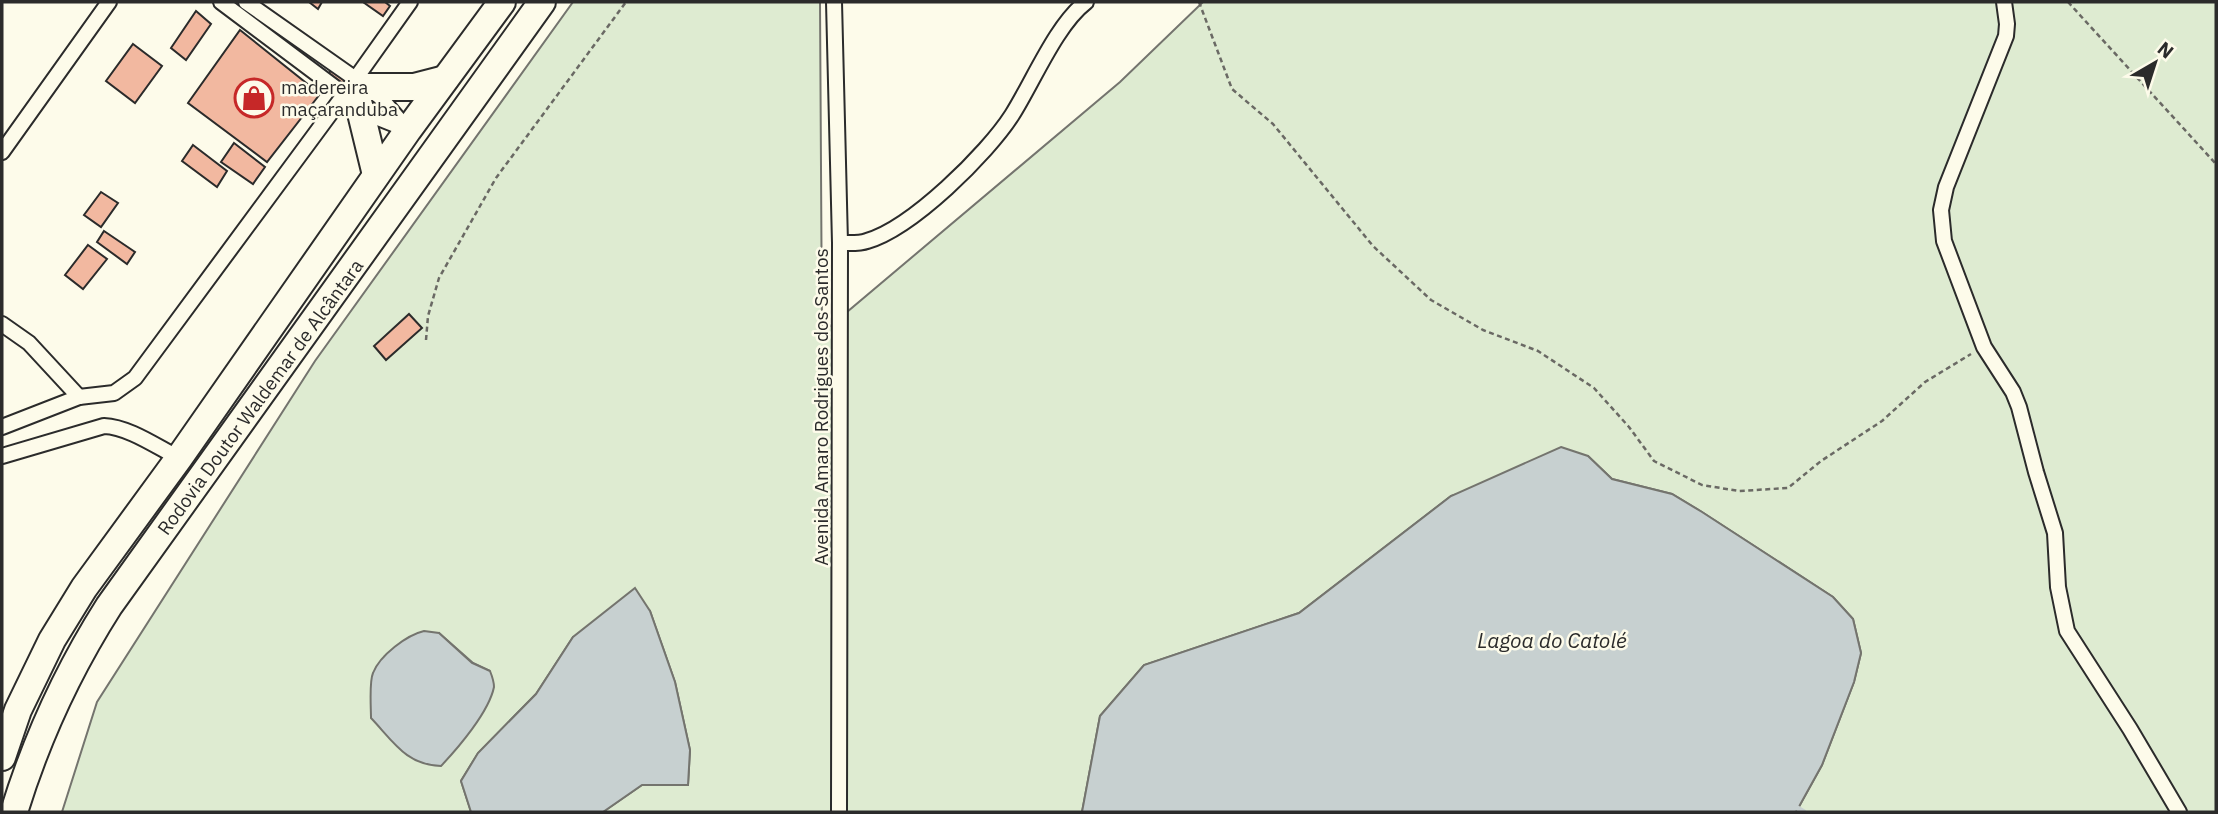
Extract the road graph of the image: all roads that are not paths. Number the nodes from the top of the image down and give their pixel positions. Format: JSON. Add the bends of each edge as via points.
{"nodes":[{"id":1,"x":109,"y":2,"type":"edge"},
{"id":2,"x":220,"y":2,"type":"edge"},
{"id":3,"x":246,"y":2,"type":"edge"},
{"id":4,"x":410,"y":2,"type":"edge"},
{"id":5,"x":502,"y":2,"type":"edge"},
{"id":6,"x":541,"y":2,"type":"edge"},
{"id":7,"x":834,"y":2,"type":"edge"},
{"id":8,"x":2004,"y":2,"type":"edge"},
{"id":9,"x":1079,"y":4,"type":"edge"},
{"id":10,"x":445,"y":79,"type":"junction"},
{"id":11,"x":357,"y":91,"type":"junction"},
{"id":12,"x":408,"y":130,"type":"junction"},
{"id":13,"x":2,"y":152,"type":"edge"},
{"id":14,"x":376,"y":175,"type":"junction"},
{"id":15,"x":840,"y":243,"type":"junction"},
{"id":16,"x":2,"y":324,"type":"edge"},
{"id":17,"x":79,"y":397,"type":"junction"},
{"id":18,"x":2,"y":427,"type":"edge"},
{"id":19,"x":2,"y":456,"type":"edge"},
{"id":20,"x":179,"y":458,"type":"junction"},
{"id":21,"x":2,"y":757,"type":"edge"},
{"id":22,"x":14,"y":812,"type":"edge"},
{"id":23,"x":839,"y":812,"type":"edge"},
{"id":24,"x":2179,"y":812,"type":"edge"}],
"edges":[{"from":1,"to":13,"type":"street"},
{"from":2,"to":11,"type":"street"},
{"from":3,"to":11,"type":"street"},
{"from":4,"to":11,"type":"street"},
{"from":5,"to":10,"type":"highway","name":"Rodovia Doutor Waldemar de Alcântara"},
{"from":6,"to":22,"type":"highway","name":"Rodovia Doutor Waldemar de Alcântara","via":[[109,606],[45,722]]},
{"from":7,"to":15,"type":"street","name":"Avenida Amaro Rodrigues dos Santos"},
{"from":8,"to":24,"type":"street","via":[[2006,36],[1953,167],[1941,210],[1944,241],[1984,347],[2020,407],[2055,533],[2058,587],[2067,631]]},
{"from":9,"to":15,"type":"street","via":[[1011,117],[945,190],[882,235]]},
{"from":10,"to":11,"type":"highway","via":[[414,87]]},
{"from":10,"to":12,"type":"highway","name":"Rodovia Doutor Waldemar de Alcântara"},
{"from":11,"to":12,"type":"street","via":[[380,97]]},
{"from":11,"to":14,"type":"highway"},
{"from":11,"to":17,"type":"street","via":[[135,378],[114,393]]},
{"from":12,"to":14,"type":"highway","name":"Rodovia Doutor Waldemar de Alcântara"},
{"from":14,"to":20,"type":"highway","name":"Rodovia Doutor Waldemar de Alcântara"},
{"from":15,"to":23,"type":"street","name":"Avenida Amaro Rodrigues dos Santos"},
{"from":16,"to":17,"type":"street","via":[[44,358]]},
{"from":17,"to":18,"type":"street"},
{"from":19,"to":20,"type":"street","via":[[104,426]]},
{"from":20,"to":21,"type":"highway","name":"Rodovia Doutor Waldemar de Alcântara","via":[[84,588],[52,640],[18,709]]}]}
